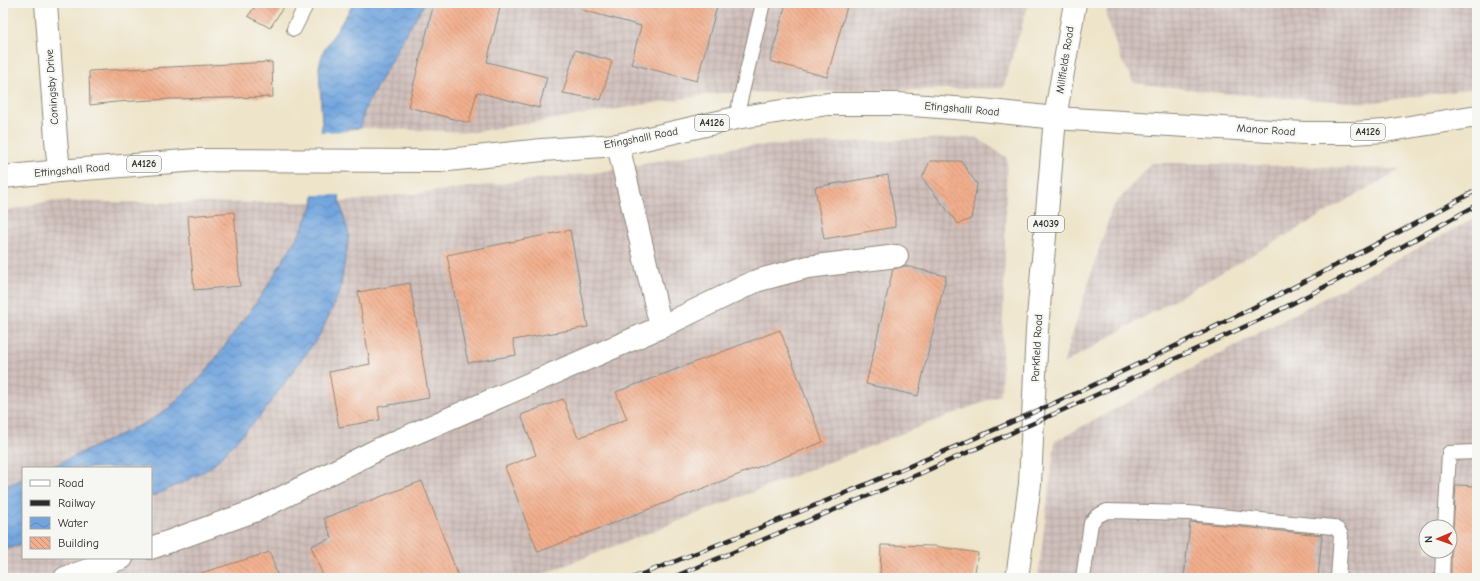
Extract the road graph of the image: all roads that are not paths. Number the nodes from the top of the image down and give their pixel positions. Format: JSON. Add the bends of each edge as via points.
{"nodes":[{"id":1,"x":46,"y":3,"type":"edge"},
{"id":2,"x":307,"y":3,"type":"edge"},
{"id":3,"x":763,"y":3,"type":"edge"},
{"id":4,"x":1075,"y":3,"type":"edge"},
{"id":5,"x":294,"y":29,"type":"dead end"},
{"id":6,"x":1477,"y":116,"type":"edge"},
{"id":7,"x":736,"y":118,"type":"junction"},
{"id":8,"x":1055,"y":118,"type":"junction"},
{"id":9,"x":618,"y":145,"type":"junction"},
{"id":10,"x":285,"y":160,"type":"joint"},
{"id":11,"x":59,"y":171,"type":"junction"},
{"id":12,"x":3,"y":177,"type":"edge"},
{"id":13,"x":897,"y":256,"type":"dead end"},
{"id":14,"x":661,"y":327,"type":"junction"},
{"id":15,"x":1477,"y":452,"type":"edge"},
{"id":16,"x":1445,"y":519,"type":"edge"},
{"id":17,"x":152,"y":548,"type":"edge"},
{"id":18,"x":119,"y":559,"type":"edge"},
{"id":19,"x":1443,"y":559,"type":"edge"},
{"id":20,"x":65,"y":578,"type":"edge"},
{"id":21,"x":1018,"y":578,"type":"edge"},
{"id":22,"x":1083,"y":578,"type":"edge"},
{"id":23,"x":1338,"y":578,"type":"edge"},
{"id":24,"x":1442,"y":578,"type":"edge"}],
"edges":[{"from":1,"to":11,"type":"main road","name":"Coningsby Drive"},
{"from":2,"to":5,"type":"lane"},
{"from":3,"to":7,"type":"lane"},
{"from":4,"to":8,"type":"main road","name":"Millfields Road","number":"A4039"},
{"from":6,"to":8,"type":"main road","name":"Manor Road","number":"A4126","via":[[1405,128],[1353,133],[1304,133]]},
{"from":7,"to":8,"type":"main road","name":"Etingshalll Road","number":"A4126","via":[[828,104],[898,104]]},
{"from":7,"to":9,"type":"main road","name":"Etingshalll Road","number":"A4126"},
{"from":8,"to":21,"type":"main road","name":"Parkfield Road","number":"A4039","via":[[1037,330],[1030,484]]},
{"from":9,"to":10,"type":"main road","name":"Etingshalll Road","number":"A4126","via":[[439,161]]},
{"from":9,"to":14,"type":"main road"},
{"from":10,"to":11,"type":"main road","name":"Ettingshall Road","number":"A4126","via":[[197,160]]},
{"from":11,"to":12,"type":"main road","name":"Ettingshall Road","number":"A4126"},
{"from":13,"to":14,"type":"main road","via":[[808,267],[756,281]]},
{"from":14,"to":17,"type":"main road","via":[[381,448],[257,510]]},
{"from":15,"to":16,"type":"lane","via":[[1449,453]]},
{"from":18,"to":20,"type":"main road"},
{"from":19,"to":24,"type":"lane"},
{"from":22,"to":23,"type":"lane","via":[[1091,524],[1097,516],[1107,511],[1189,513],[1333,527],[1341,535]]}]}
